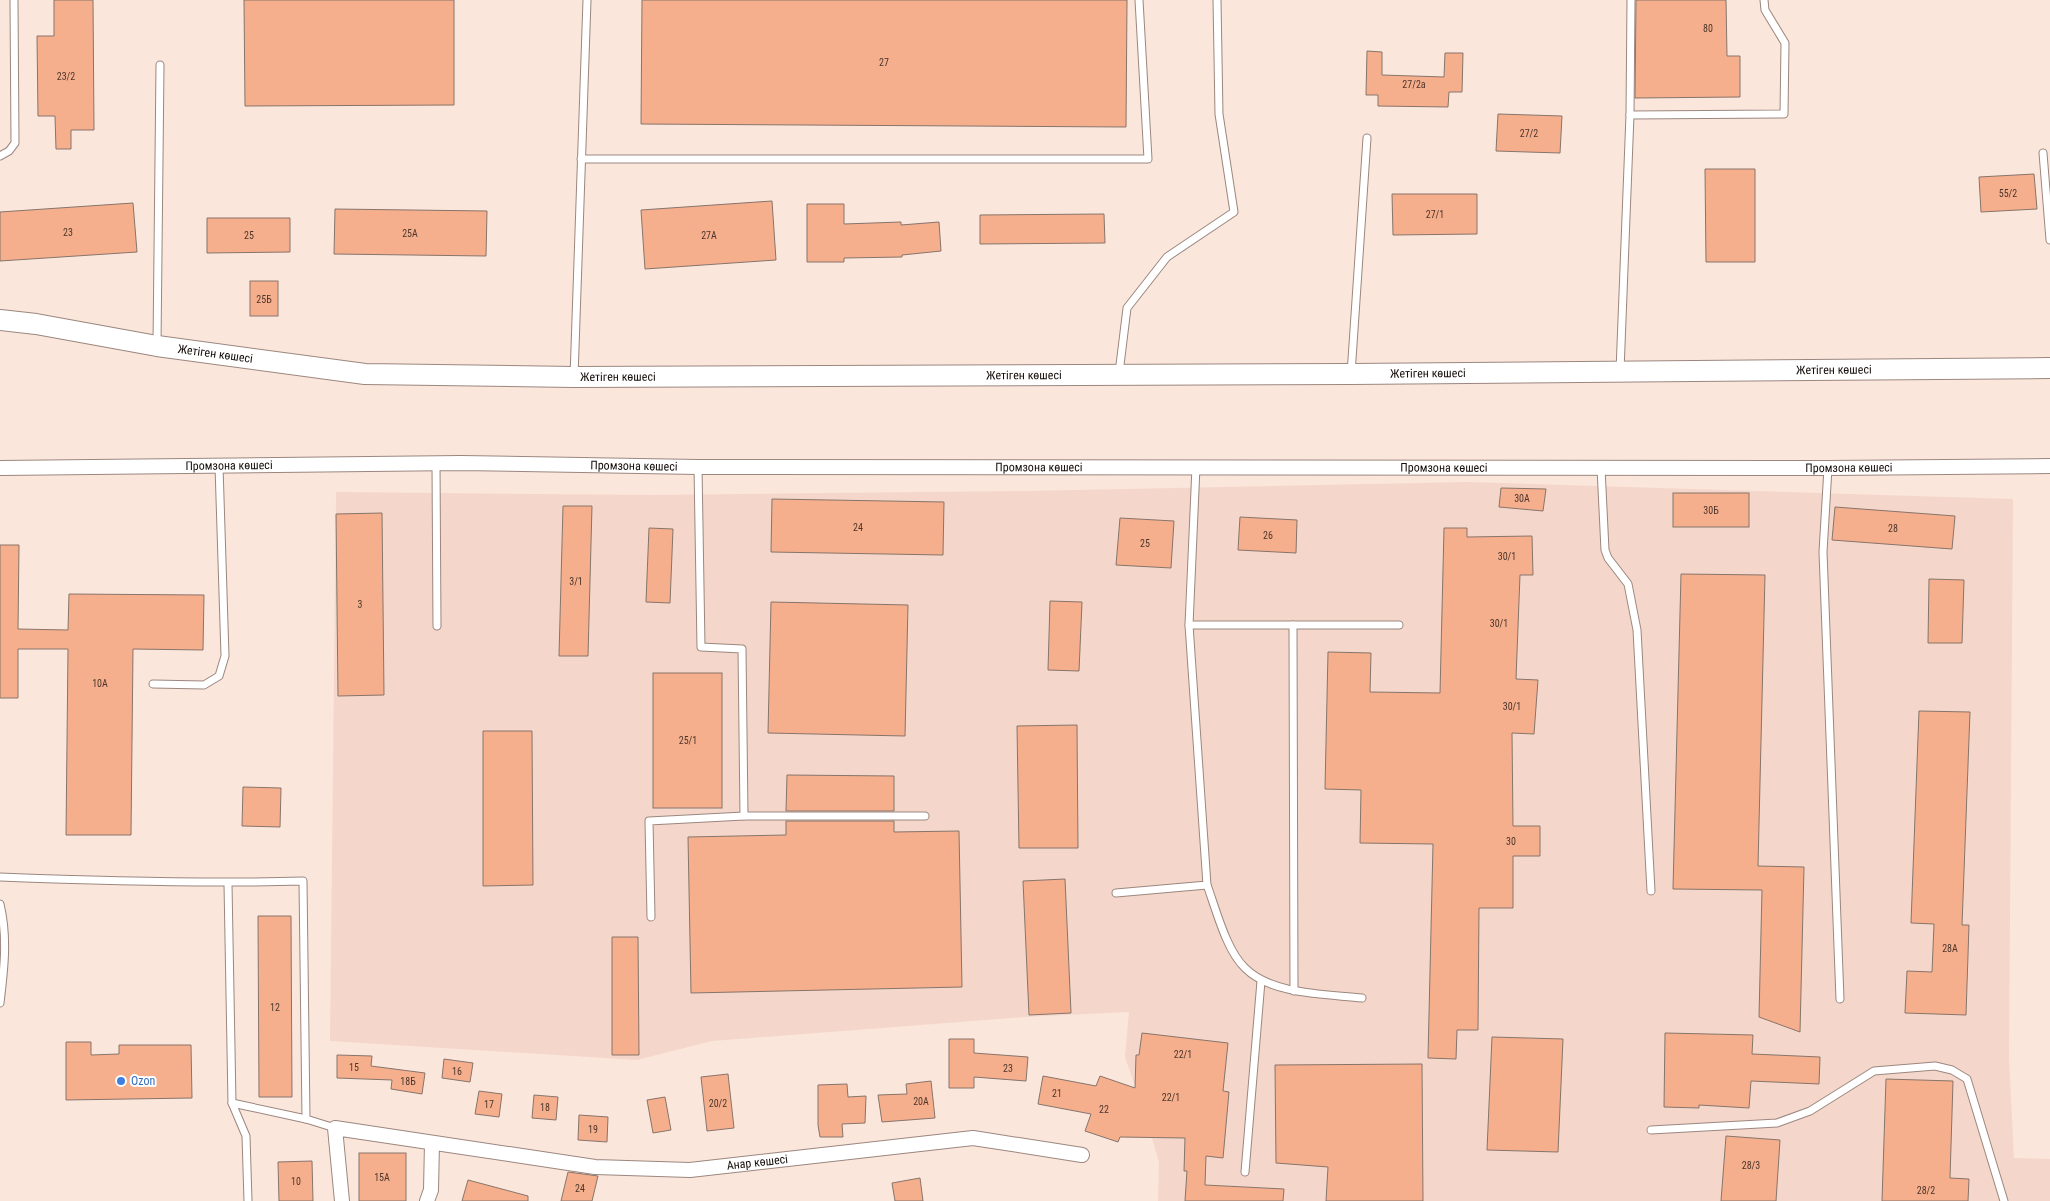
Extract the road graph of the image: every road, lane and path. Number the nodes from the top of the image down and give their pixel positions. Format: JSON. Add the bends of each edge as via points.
{"nodes":[{"id":1,"x":587,"y":0,"type":"edge"},
{"id":2,"x":1139,"y":0,"type":"edge"},
{"id":3,"x":1218,"y":0,"type":"edge"},
{"id":4,"x":1631,"y":0,"type":"edge"},
{"id":5,"x":1764,"y":0,"type":"edge"},
{"id":6,"x":14,"y":1,"type":"dead end"},
{"id":7,"x":160,"y":65,"type":"dead end"},
{"id":8,"x":1630,"y":115,"type":"junction"},
{"id":9,"x":1367,"y":138,"type":"dead end"},
{"id":10,"x":2043,"y":153,"type":"dead end"},
{"id":11,"x":0,"y":156,"type":"edge"},
{"id":12,"x":582,"y":159,"type":"junction"},
{"id":13,"x":2050,"y":240,"type":"edge"},
{"id":14,"x":0,"y":320,"type":"edge"},
{"id":15,"x":157,"y":346,"type":"junction"},
{"id":16,"x":2050,"y":368,"type":"edge"},
{"id":17,"x":1620,"y":371,"type":"junction"},
{"id":18,"x":1119,"y":374,"type":"junction"},
{"id":19,"x":1351,"y":374,"type":"junction"},
{"id":20,"x":574,"y":377,"type":"junction"},
{"id":21,"x":436,"y":464,"type":"junction"},
{"id":22,"x":219,"y":466,"type":"junction"},
{"id":23,"x":1196,"y":466,"type":"junction"},
{"id":24,"x":2050,"y":466,"type":"edge"},
{"id":25,"x":698,"y":467,"type":"junction"},
{"id":26,"x":0,"y":468,"type":"edge"},
{"id":27,"x":1601,"y":468,"type":"junction"},
{"id":28,"x":1828,"y":468,"type":"junction"},
{"id":29,"x":1189,"y":625,"type":"junction"},
{"id":30,"x":1293,"y":625,"type":"junction"},
{"id":31,"x":1399,"y":625,"type":"dead end"},
{"id":32,"x":437,"y":626,"type":"dead end"},
{"id":33,"x":153,"y":684,"type":"dead end"},
{"id":34,"x":744,"y":816,"type":"junction"},
{"id":35,"x":925,"y":816,"type":"dead end"},
{"id":36,"x":0,"y":877,"type":"edge"},
{"id":37,"x":228,"y":884,"type":"junction"},
{"id":38,"x":1207,"y":885,"type":"junction"},
{"id":39,"x":1651,"y":891,"type":"dead end"},
{"id":40,"x":1116,"y":893,"type":"dead end"},
{"id":41,"x":0,"y":904,"type":"edge"},
{"id":42,"x":651,"y":917,"type":"dead end"},
{"id":43,"x":1261,"y":981,"type":"junction"},
{"id":44,"x":1294,"y":991,"type":"junction"},
{"id":45,"x":1362,"y":998,"type":"dead end"},
{"id":46,"x":1840,"y":999,"type":"dead end"},
{"id":47,"x":0,"y":1003,"type":"edge"},
{"id":48,"x":232,"y":1103,"type":"junction"},
{"id":49,"x":306,"y":1119,"type":"junction"},
{"id":50,"x":335,"y":1128,"type":"junction"},
{"id":51,"x":1651,"y":1130,"type":"dead end"},
{"id":52,"x":432,"y":1142,"type":"junction"},
{"id":53,"x":1082,"y":1155,"type":"dead end"},
{"id":54,"x":1245,"y":1172,"type":"dead end"},
{"id":55,"x":248,"y":1201,"type":"edge"},
{"id":56,"x":342,"y":1201,"type":"edge"},
{"id":57,"x":427,"y":1201,"type":"edge"},
{"id":58,"x":2004,"y":1201,"type":"edge"}],
"edges":[{"from":1,"to":12,"type":"lane"},
{"from":2,"to":12,"type":"lane","via":[[1148,159]]},
{"from":3,"to":18,"type":"lane","via":[[1219,114],[1234,212],[1167,257],[1127,308]]},
{"from":4,"to":8,"type":"lane"},
{"from":5,"to":8,"type":"lane","via":[[1765,10],[1785,44],[1784,114]]},
{"from":6,"to":11,"type":"lane","via":[[15,143],[9,152]]},
{"from":7,"to":15,"type":"lane"},
{"from":8,"to":17,"type":"lane"},
{"from":9,"to":19,"type":"lane"},
{"from":10,"to":13,"type":"lane"},
{"from":12,"to":20,"type":"lane"},
{"from":14,"to":15,"type":"street","name":"Жетіген көшесі"},
{"from":15,"to":20,"type":"street","name":"Жетіген көшесі","via":[[365,374]]},
{"from":16,"to":17,"type":"street","name":"Жетіген көшесі"},
{"from":17,"to":19,"type":"street","name":"Жетіген көшесі"},
{"from":18,"to":19,"type":"street","name":"Жетіген көшесі"},
{"from":18,"to":20,"type":"street","name":"Жетіген көшесі"},
{"from":21,"to":22,"type":"street","name":"Промзона көшесі"},
{"from":21,"to":25,"type":"street","name":"Промзона көшесі"},
{"from":21,"to":32,"type":"lane"},
{"from":22,"to":26,"type":"street","name":"Промзона көшесі"},
{"from":22,"to":33,"type":"lane","via":[[225,656],[219,676],[204,685]]},
{"from":23,"to":25,"type":"street","name":"Промзона көшесі"},
{"from":23,"to":27,"type":"street","name":"Промзона көшесі"},
{"from":23,"to":29,"type":"lane"},
{"from":24,"to":28,"type":"street","name":"Промзона көшесі"},
{"from":25,"to":34,"type":"lane","via":[[701,646],[742,649]]},
{"from":27,"to":28,"type":"street","name":"Промзона көшесі"},
{"from":27,"to":39,"type":"lane","via":[[1604,550],[1628,584],[1637,630]]},
{"from":28,"to":46,"type":"lane","via":[[1823,552]]},
{"from":29,"to":30,"type":"lane"},
{"from":29,"to":38,"type":"lane"},
{"from":30,"to":31,"type":"lane"},
{"from":30,"to":44,"type":"lane"},
{"from":34,"to":35,"type":"lane"},
{"from":34,"to":42,"type":"lane","via":[[649,821]]},
{"from":36,"to":37,"type":"lane"},
{"from":37,"to":48,"type":"lane"},
{"from":37,"to":49,"type":"lane","via":[[303,881]]},
{"from":38,"to":40,"type":"lane"},
{"from":38,"to":43,"type":"lane","via":[[1231,947],[1244,968]]},
{"from":41,"to":47,"type":"lane","via":[[5,924]]},
{"from":43,"to":44,"type":"lane"},
{"from":43,"to":54,"type":"lane"},
{"from":44,"to":45,"type":"lane"},
{"from":48,"to":49,"type":"lane"},
{"from":48,"to":55,"type":"lane","via":[[246,1136]]},
{"from":49,"to":50,"type":"lane"},
{"from":50,"to":52,"type":"street","name":"Анар көшесі"},
{"from":50,"to":56,"type":"street"},
{"from":51,"to":58,"type":"lane","via":[[1776,1123],[1810,1111],[1874,1071],[1936,1066],[1952,1070],[1966,1079]]},
{"from":52,"to":53,"type":"street","name":"Анар көшесі","via":[[595,1167],[690,1170],[973,1138]]},
{"from":52,"to":57,"type":"street","via":[[431,1190]]}]}
